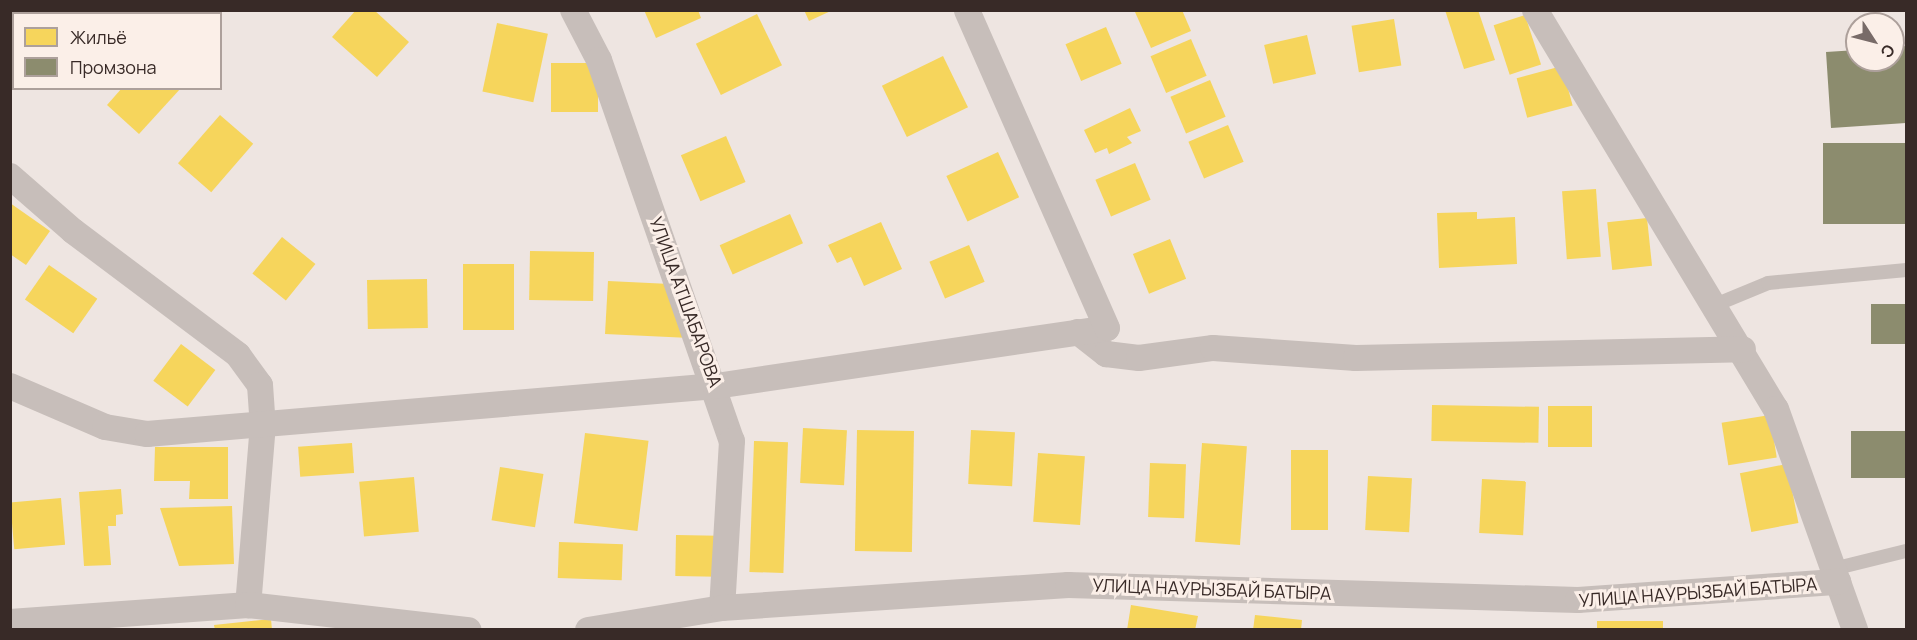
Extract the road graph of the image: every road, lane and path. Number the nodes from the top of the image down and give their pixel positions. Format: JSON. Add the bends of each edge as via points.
{"nodes":[{"id":1,"x":573,"y":10,"type":"edge"},
{"id":2,"x":967,"y":10,"type":"edge"},
{"id":3,"x":1535,"y":10,"type":"edge"},
{"id":4,"x":10,"y":176,"type":"edge"},
{"id":5,"x":1906,"y":270,"type":"edge"},
{"id":6,"x":1715,"y":305,"type":"junction"},
{"id":7,"x":1078,"y":332,"type":"junction"},
{"id":8,"x":1743,"y":349,"type":"junction"},
{"id":9,"x":10,"y":386,"type":"edge"},
{"id":10,"x":716,"y":386,"type":"junction"},
{"id":11,"x":263,"y":424,"type":"junction"},
{"id":12,"x":1906,"y":551,"type":"edge"},
{"id":13,"x":1835,"y":575,"type":"junction"},
{"id":14,"x":248,"y":605,"type":"junction"},
{"id":15,"x":722,"y":608,"type":"junction"},
{"id":16,"x":696,"y":621,"type":"edge"},
{"id":17,"x":20,"y":624,"type":"edge"},
{"id":18,"x":469,"y":630,"type":"edge"},
{"id":19,"x":588,"y":630,"type":"edge"},
{"id":20,"x":1855,"y":630,"type":"edge"}],
"edges":[{"from":1,"to":10,"type":"street","name":"УЛИЦА АТШАБАРОВА","via":[[599,60]]},
{"from":2,"to":7,"type":"street","via":[[1107,328]]},
{"from":3,"to":6,"type":"street"},
{"from":4,"to":11,"type":"street","via":[[73,231],[238,355],[261,385]]},
{"from":5,"to":6,"type":"lane","via":[[1768,283]]},
{"from":6,"to":8,"type":"street"},
{"from":7,"to":8,"type":"street","via":[[1106,354],[1139,358],[1213,348],[1356,358]]},
{"from":7,"to":10,"type":"street"},
{"from":8,"to":13,"type":"street","via":[[1776,409]]},
{"from":9,"to":11,"type":"street","via":[[105,427],[147,434]]},
{"from":10,"to":11,"type":"street"},
{"from":10,"to":15,"type":"street","name":"УЛИЦА АТШАБАРОВА","via":[[732,441]]},
{"from":11,"to":14,"type":"street"},
{"from":12,"to":13,"type":"lane"},
{"from":13,"to":15,"type":"street","name":"УЛИЦА НАУРЫЗБАЙ БАТЫРА","via":[[1578,600],[1068,585]]},
{"from":13,"to":20,"type":"street"},
{"from":14,"to":17,"type":"street"},
{"from":14,"to":18,"type":"street"},
{"from":15,"to":16,"type":"street","name":"УЛИЦА НАУРЫЗБАЙ БАТЫРА"},
{"from":16,"to":19,"type":"street","name":"УЛИЦА НАУРЫЗБАЙ БАТЫРА"}]}
